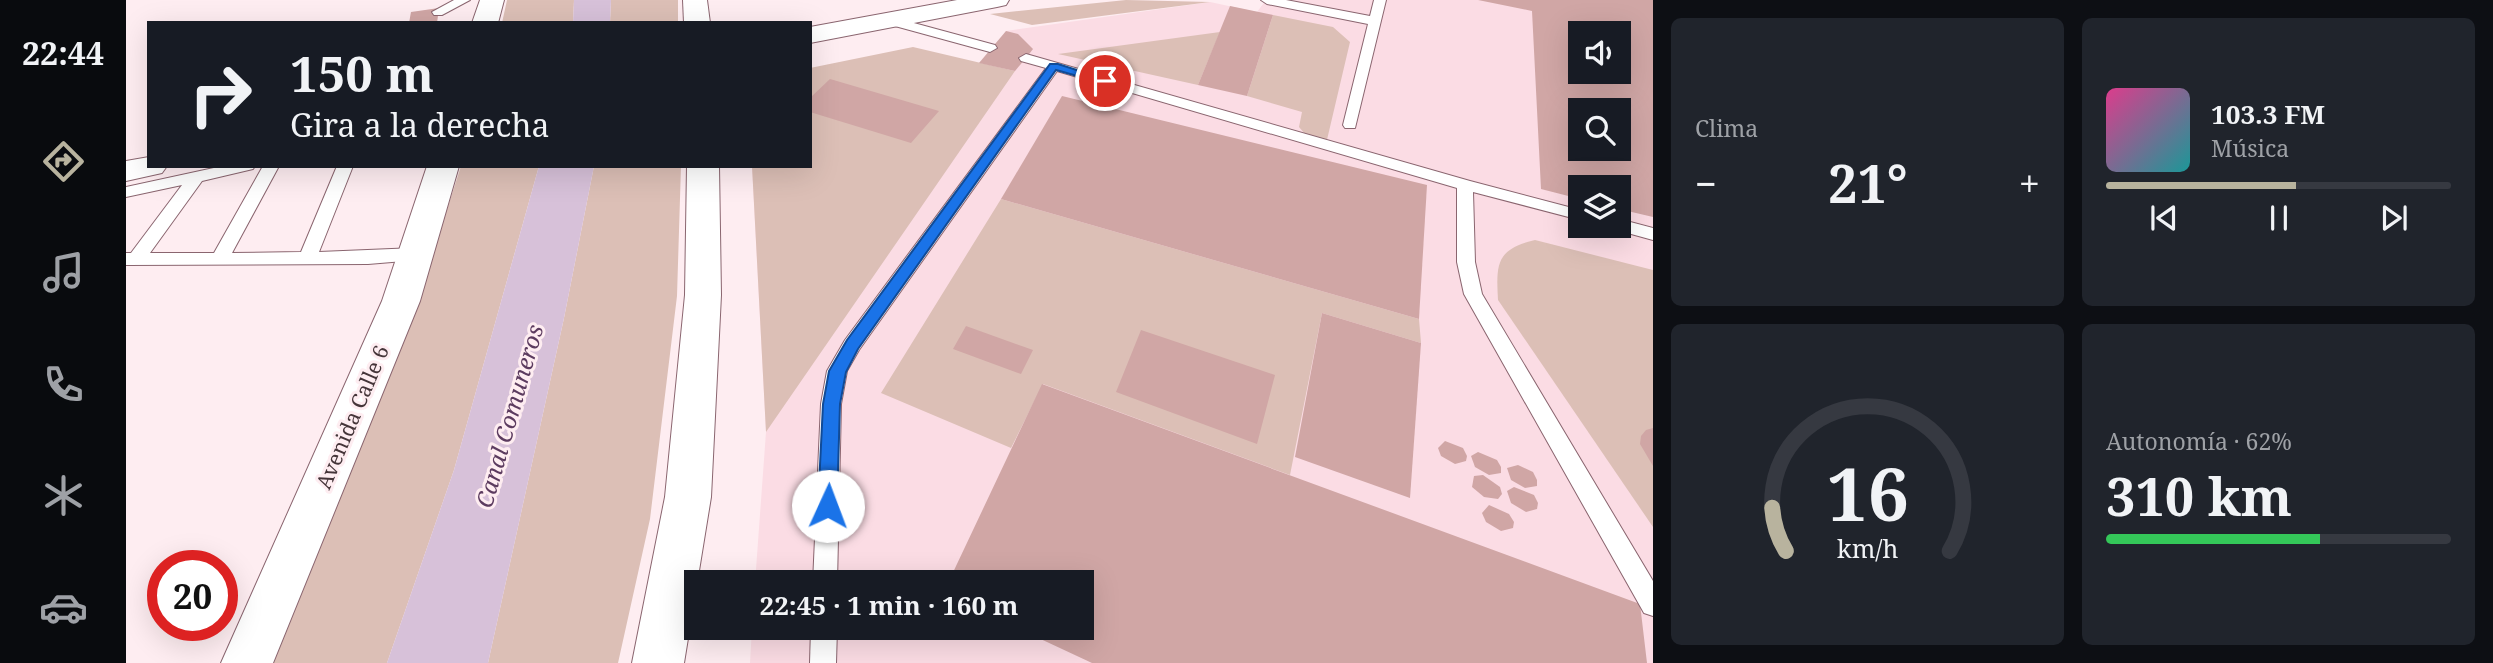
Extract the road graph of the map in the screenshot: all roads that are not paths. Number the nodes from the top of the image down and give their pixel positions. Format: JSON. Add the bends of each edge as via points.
{"nodes":[{"id":1,"x":464,"y":0,"type":"edge"},
{"id":2,"x":492,"y":0,"type":"edge"},
{"id":3,"x":695,"y":0,"type":"edge"},
{"id":4,"x":997,"y":0,"type":"edge"},
{"id":5,"x":1267,"y":0,"type":"edge"},
{"id":6,"x":1380,"y":0,"type":"edge"},
{"id":7,"x":438,"y":12,"type":"dead end"},
{"id":8,"x":888,"y":20,"type":"junction"},
{"id":9,"x":486,"y":21,"type":"edge"},
{"id":10,"x":697,"y":21,"type":"edge"},
{"id":11,"x":1374,"y":21,"type":"junction"},
{"id":12,"x":812,"y":35,"type":"edge"},
{"id":13,"x":990,"y":48,"type":"dead end"},
{"id":14,"x":1026,"y":58,"type":"dead end"},
{"id":15,"x":1054,"y":66,"type":"junction"},
{"id":16,"x":1350,"y":125,"type":"dead end"},
{"id":17,"x":147,"y":167,"type":"edge"},
{"id":18,"x":238,"y":168,"type":"edge"},
{"id":19,"x":270,"y":168,"type":"edge"},
{"id":20,"x":344,"y":168,"type":"edge"},
{"id":21,"x":442,"y":168,"type":"edge"},
{"id":22,"x":704,"y":168,"type":"edge"},
{"id":23,"x":126,"y":171,"type":"edge"},
{"id":24,"x":196,"y":177,"type":"junction"},
{"id":25,"x":1465,"y":185,"type":"junction"},
{"id":26,"x":126,"y":192,"type":"edge"},
{"id":27,"x":1568,"y":212,"type":"edge"},
{"id":28,"x":1631,"y":228,"type":"edge"},
{"id":29,"x":1653,"y":234,"type":"edge"},
{"id":30,"x":416,"y":254,"type":"junction"},
{"id":31,"x":308,"y":257,"type":"junction"},
{"id":32,"x":220,"y":258,"type":"junction"},
{"id":33,"x":131,"y":259,"type":"edge"},
{"id":34,"x":825,"y":570,"type":"edge"},
{"id":35,"x":1653,"y":604,"type":"edge"},
{"id":36,"x":824,"y":640,"type":"edge"},
{"id":37,"x":247,"y":663,"type":"edge"},
{"id":38,"x":658,"y":663,"type":"edge"},
{"id":39,"x":823,"y":663,"type":"edge"}],
"edges":[{"from":1,"to":7,"type":"lane"},
{"from":2,"to":9,"type":"main road"},
{"from":3,"to":10,"type":"main road"},
{"from":4,"to":8,"type":"main road"},
{"from":5,"to":11,"type":"lane"},
{"from":6,"to":11,"type":"lane"},
{"from":8,"to":12,"type":"main road"},
{"from":8,"to":13,"type":"lane"},
{"from":11,"to":16,"type":"lane"},
{"from":14,"to":15,"type":"lane"},
{"from":15,"to":25,"type":"lane"},
{"from":15,"to":34,"type":"lane","via":[[852,345],[838,371],[831,404]]},
{"from":17,"to":23,"type":"main road"},
{"from":18,"to":24,"type":"lane"},
{"from":19,"to":32,"type":"lane"},
{"from":20,"to":31,"type":"lane"},
{"from":21,"to":30,"type":"main road","name":"Avenida Calle 6"},
{"from":22,"to":38,"type":"main road","via":[[703,295],[688,497]]},
{"from":24,"to":26,"type":"lane"},
{"from":24,"to":33,"type":"lane"},
{"from":25,"to":27,"type":"lane"},
{"from":25,"to":35,"type":"lane","via":[[1466,262],[1473,294]]},
{"from":28,"to":29,"type":"lane"},
{"from":30,"to":31,"type":"lane"},
{"from":30,"to":37,"type":"main road","name":"Avenida Calle 6","via":[[401,301]]},
{"from":31,"to":32,"type":"lane"},
{"from":32,"to":33,"type":"lane"},
{"from":36,"to":39,"type":"lane"}]}
